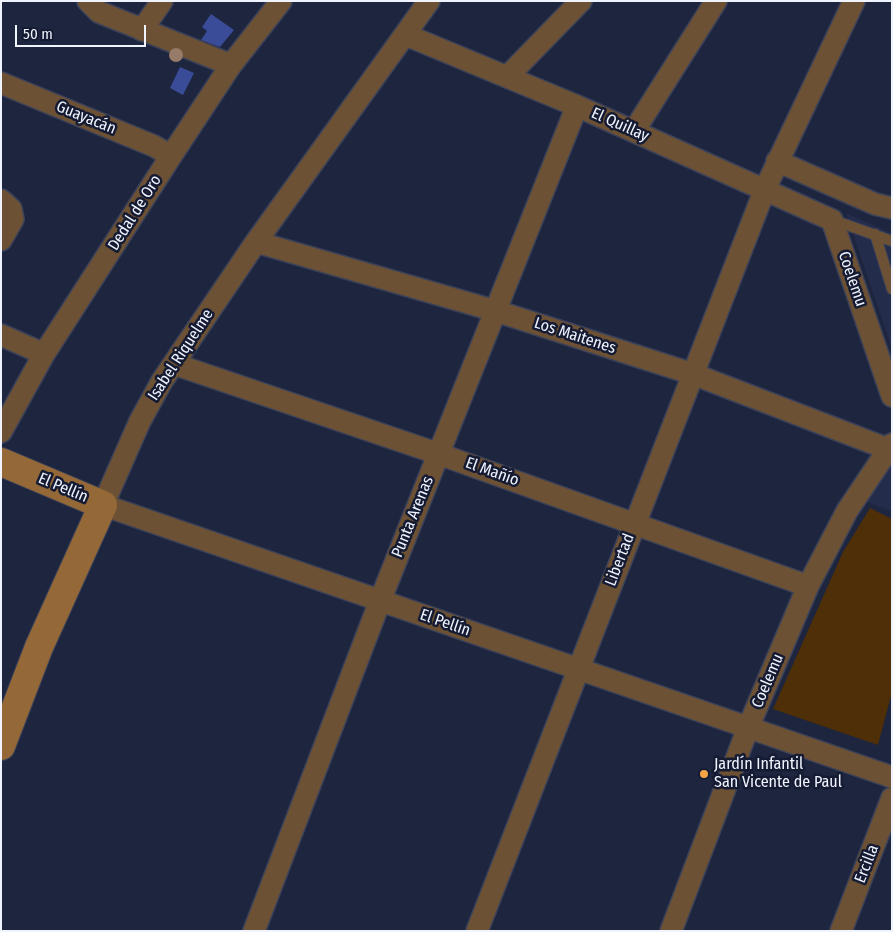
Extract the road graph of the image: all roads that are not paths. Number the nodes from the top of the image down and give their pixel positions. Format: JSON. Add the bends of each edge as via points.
{"nodes":[{"id":1,"x":88,"y":1,"type":"edge"},
{"id":2,"x":162,"y":1,"type":"edge"},
{"id":3,"x":281,"y":1,"type":"edge"},
{"id":4,"x":429,"y":1,"type":"edge"},
{"id":5,"x":581,"y":1,"type":"edge"},
{"id":6,"x":716,"y":1,"type":"edge"},
{"id":7,"x":854,"y":1,"type":"edge"},
{"id":8,"x":142,"y":30,"type":"junction"},
{"id":9,"x":406,"y":34,"type":"junction"},
{"id":10,"x":231,"y":65,"type":"junction"},
{"id":11,"x":507,"y":77,"type":"junction"},
{"id":12,"x":1,"y":83,"type":"edge"},
{"id":13,"x":577,"y":106,"type":"junction"},
{"id":14,"x":634,"y":131,"type":"junction"},
{"id":15,"x":171,"y":156,"type":"junction"},
{"id":16,"x":777,"y":160,"type":"junction"},
{"id":17,"x":765,"y":189,"type":"junction"},
{"id":18,"x":7,"y":207,"type":"edge"},
{"id":19,"x":892,"y":208,"type":"edge"},
{"id":20,"x":832,"y":220,"type":"junction"},
{"id":21,"x":875,"y":234,"type":"junction"},
{"id":22,"x":1,"y":240,"type":"edge"},
{"id":23,"x":892,"y":241,"type":"edge"},
{"id":24,"x":256,"y":242,"type":"junction"},
{"id":25,"x":892,"y":289,"type":"edge"},
{"id":26,"x":496,"y":311,"type":"junction"},
{"id":27,"x":1,"y":335,"type":"edge"},
{"id":28,"x":44,"y":354,"type":"junction"},
{"id":29,"x":174,"y":364,"type":"junction"},
{"id":30,"x":693,"y":374,"type":"junction"},
{"id":31,"x":892,"y":396,"type":"edge"},
{"id":32,"x":1,"y":432,"type":"edge"},
{"id":33,"x":890,"y":446,"type":"edge"},
{"id":34,"x":439,"y":454,"type":"junction"},
{"id":35,"x":1,"y":462,"type":"edge"},
{"id":36,"x":103,"y":505,"type":"junction"},
{"id":37,"x":634,"y":523,"type":"junction"},
{"id":38,"x":808,"y":586,"type":"junction"},
{"id":39,"x":380,"y":601,"type":"junction"},
{"id":40,"x":578,"y":669,"type":"junction"},
{"id":41,"x":748,"y":728,"type":"junction"},
{"id":42,"x":1,"y":746,"type":"edge"},
{"id":43,"x":892,"y":778,"type":"edge"},
{"id":44,"x":892,"y":798,"type":"edge"},
{"id":45,"x":254,"y":931,"type":"edge"},
{"id":46,"x":477,"y":931,"type":"edge"},
{"id":47,"x":671,"y":931,"type":"edge"},
{"id":48,"x":841,"y":931,"type":"edge"}],
"edges":[{"from":1,"to":8,"type":"street","via":[[99,12]]},
{"from":2,"to":8,"type":"street"},
{"from":3,"to":10,"type":"street","name":"Dedal de Oro"},
{"from":4,"to":9,"type":"street","name":"Isabel Riquelme"},
{"from":5,"to":11,"type":"street"},
{"from":6,"to":14,"type":"street"},
{"from":7,"to":16,"type":"street","name":"Libertad"},
{"from":8,"to":10,"type":"street"},
{"from":9,"to":11,"type":"street","name":"El Quillay"},
{"from":9,"to":24,"type":"street","name":"Isabel Riquelme"},
{"from":10,"to":15,"type":"street","name":"Dedal de Oro"},
{"from":11,"to":13,"type":"street","name":"El Quillay"},
{"from":12,"to":15,"type":"street","name":"Guayacán"},
{"from":13,"to":14,"type":"street","name":"El Quillay"},
{"from":13,"to":26,"type":"street","name":"Punta Arenas"},
{"from":14,"to":17,"type":"street","name":"El Quillay"},
{"from":15,"to":28,"type":"street","name":"Dedal de Oro"},
{"from":16,"to":17,"type":"street","name":"Libertad"},
{"from":16,"to":19,"type":"street","via":[[875,204]]},
{"from":17,"to":20,"type":"street","name":"El Quillay"},
{"from":17,"to":30,"type":"street","name":"Libertad"},
{"from":18,"to":22,"type":"street","via":[[11,225]]},
{"from":20,"to":21,"type":"lane"},
{"from":20,"to":31,"type":"street","name":"Coelemu"},
{"from":21,"to":23,"type":"lane"},
{"from":21,"to":25,"type":"lane"},
{"from":24,"to":26,"type":"street","name":"Los Maitenes"},
{"from":24,"to":29,"type":"street","name":"Isabel Riquelme"},
{"from":26,"to":30,"type":"street","name":"Los Maitenes"},
{"from":26,"to":34,"type":"street","name":"Punta Arenas"},
{"from":27,"to":28,"type":"street"},
{"from":28,"to":32,"type":"street","name":"Dedal de Oro"},
{"from":29,"to":34,"type":"street","name":"El Mañío"},
{"from":29,"to":36,"type":"street","name":"Isabel Riquelme","via":[[140,421]]},
{"from":30,"to":33,"type":"street","name":"Los Maitenes"},
{"from":30,"to":37,"type":"street","name":"Libertad"},
{"from":33,"to":38,"type":"street","name":"Coelemu","via":[[847,511]]},
{"from":34,"to":37,"type":"street","name":"El Mañío"},
{"from":34,"to":39,"type":"street","name":"Punta Arenas"},
{"from":35,"to":36,"type":"street","name":"El Pellín"},
{"from":36,"to":39,"type":"street","name":"El Pellín"},
{"from":36,"to":42,"type":"street","name":"Isabel Riquelme","via":[[39,647]]},
{"from":37,"to":38,"type":"street","name":"El Mañío"},
{"from":37,"to":40,"type":"street","name":"Libertad"},
{"from":38,"to":41,"type":"street","name":"Coelemu"},
{"from":39,"to":40,"type":"street","name":"El Pellín"},
{"from":39,"to":45,"type":"street","name":"Punta Arenas"},
{"from":40,"to":41,"type":"street","name":"El Pellín"},
{"from":40,"to":46,"type":"street","name":"Libertad"},
{"from":41,"to":43,"type":"street","name":"El Pellín"},
{"from":41,"to":47,"type":"street","name":"Coelemu"},
{"from":44,"to":48,"type":"street","name":"Ercilla"}]}
